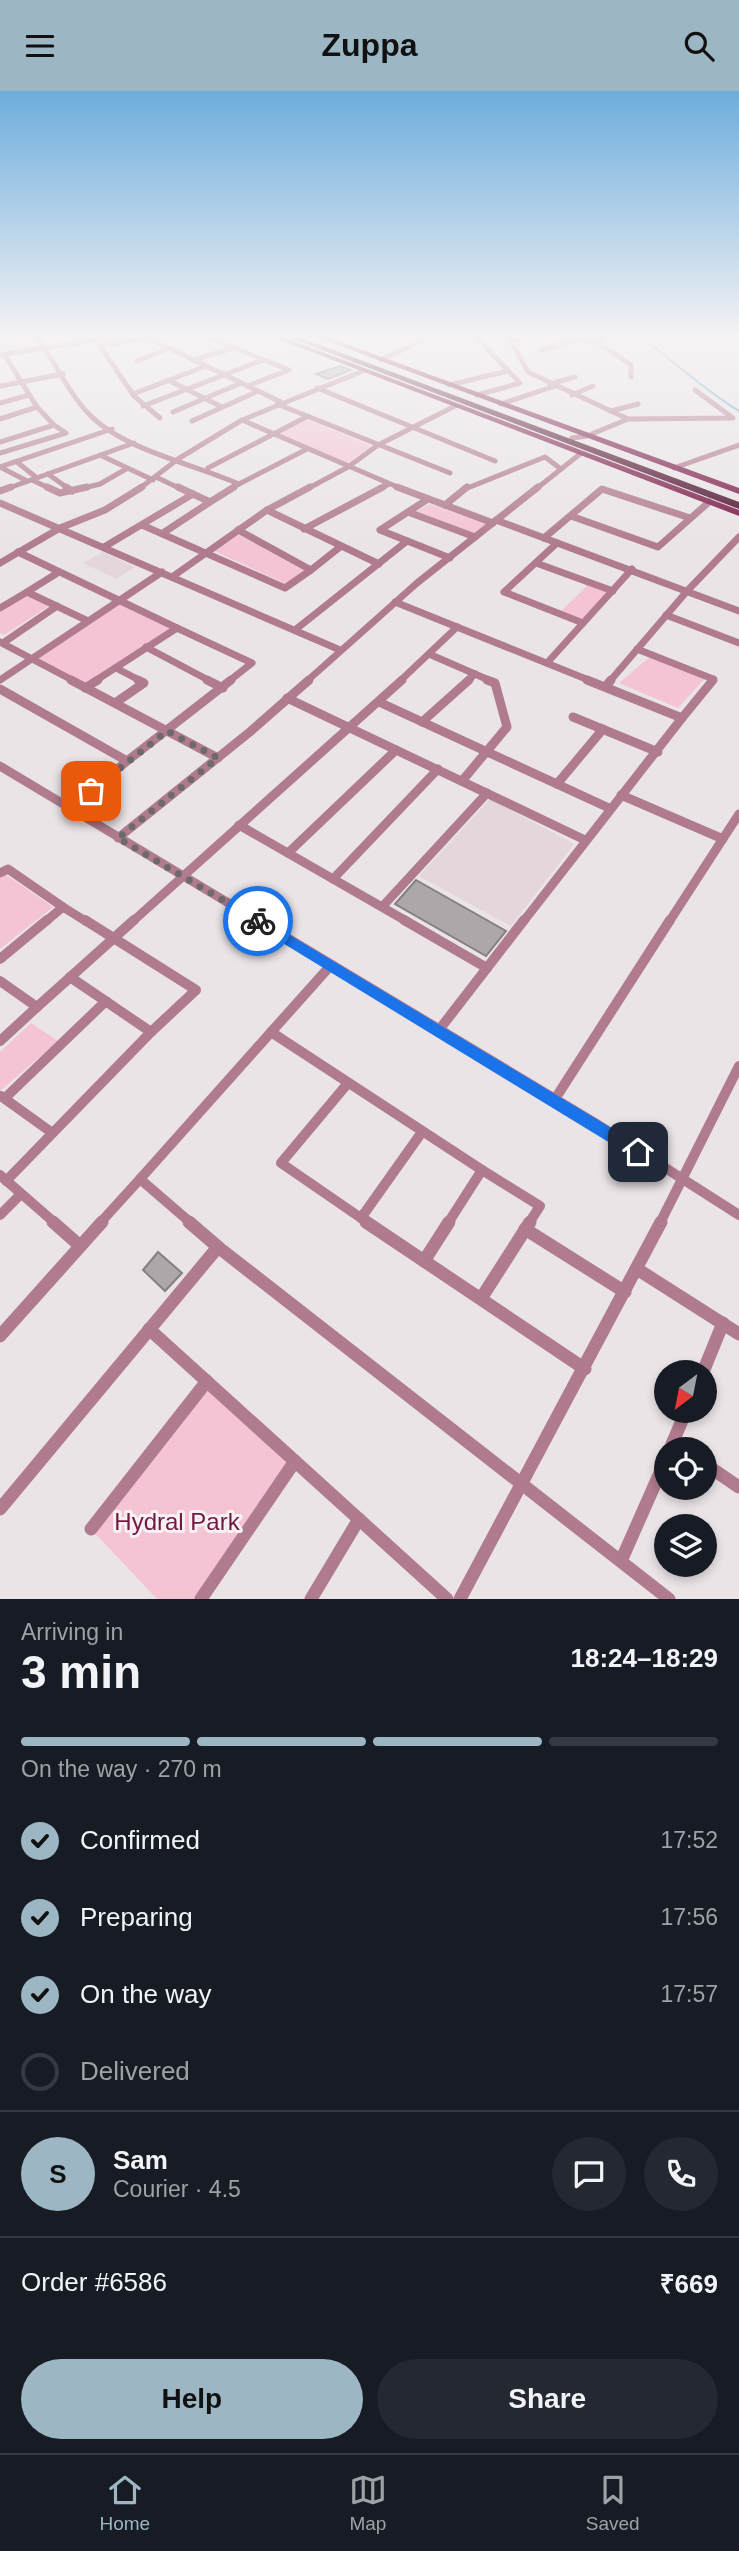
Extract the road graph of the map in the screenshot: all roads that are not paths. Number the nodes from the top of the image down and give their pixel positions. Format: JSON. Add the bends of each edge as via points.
{"nodes":[{"id":1,"x":35,"y":404,"type":"edge"},
{"id":2,"x":83,"y":404,"type":"edge"},
{"id":3,"x":147,"y":404,"type":"edge"},
{"id":4,"x":190,"y":404,"type":"edge"},
{"id":5,"x":217,"y":404,"type":"edge"},
{"id":6,"x":228,"y":404,"type":"edge"},
{"id":7,"x":276,"y":404,"type":"edge"},
{"id":8,"x":282,"y":404,"type":"edge"},
{"id":9,"x":359,"y":404,"type":"edge"},
{"id":10,"x":451,"y":404,"type":"edge"},
{"id":11,"x":470,"y":404,"type":"edge"},
{"id":12,"x":481,"y":404,"type":"edge"},
{"id":13,"x":483,"y":404,"type":"edge"},
{"id":14,"x":502,"y":404,"type":"edge"},
{"id":15,"x":595,"y":404,"type":"edge"},
{"id":16,"x":637,"y":404,"type":"edge"},
{"id":17,"x":715,"y":404,"type":"edge"},
{"id":18,"x":143,"y":406,"type":"joint"},
{"id":19,"x":455,"y":406,"type":"junction"},
{"id":20,"x":486,"y":406,"type":"junction"},
{"id":21,"x":37,"y":407,"type":"junction"},
{"id":22,"x":222,"y":407,"type":"junction"},
{"id":23,"x":611,"y":411,"type":"junction"},
{"id":24,"x":173,"y":412,"type":"dead end"},
{"id":25,"x":308,"y":417,"type":"junction"},
{"id":26,"x":160,"y":418,"type":"dead end"},
{"id":27,"x":0,"y":419,"type":"edge"},
{"id":28,"x":628,"y":419,"type":"junction"},
{"id":29,"x":192,"y":421,"type":"dead end"},
{"id":30,"x":242,"y":421,"type":"junction"},
{"id":31,"x":54,"y":425,"type":"junction"},
{"id":32,"x":415,"y":426,"type":"junction"},
{"id":33,"x":112,"y":429,"type":"junction"},
{"id":34,"x":273,"y":434,"type":"junction"},
{"id":35,"x":587,"y":436,"type":"junction"},
{"id":36,"x":572,"y":438,"type":"junction"},
{"id":37,"x":0,"y":442,"type":"edge"},
{"id":38,"x":134,"y":443,"type":"junction"},
{"id":39,"x":378,"y":445,"type":"junction"},
{"id":40,"x":739,"y":445,"type":"edge"},
{"id":41,"x":307,"y":450,"type":"junction"},
{"id":42,"x":0,"y":453,"type":"edge"},
{"id":43,"x":580,"y":454,"type":"junction"},
{"id":44,"x":100,"y":455,"type":"junction"},
{"id":45,"x":178,"y":459,"type":"junction"},
{"id":46,"x":495,"y":461,"type":"dead end"},
{"id":47,"x":17,"y":462,"type":"junction"},
{"id":48,"x":0,"y":467,"type":"edge"},
{"id":49,"x":348,"y":467,"type":"junction"},
{"id":50,"x":208,"y":468,"type":"junction"},
{"id":51,"x":674,"y":468,"type":"junction"},
{"id":52,"x":127,"y":469,"type":"junction"},
{"id":53,"x":561,"y":469,"type":"junction"},
{"id":54,"x":450,"y":473,"type":"dead end"},
{"id":55,"x":48,"y":474,"type":"junction"},
{"id":56,"x":155,"y":478,"type":"junction"},
{"id":57,"x":32,"y":479,"type":"junction"},
{"id":58,"x":239,"y":484,"type":"junction"},
{"id":59,"x":388,"y":484,"type":"junction"},
{"id":60,"x":0,"y":491,"type":"edge"},
{"id":61,"x":72,"y":491,"type":"junction"},
{"id":62,"x":739,"y":491,"type":"edge"},
{"id":63,"x":193,"y":494,"type":"junction"},
{"id":64,"x":428,"y":499,"type":"junction"},
{"id":65,"x":739,"y":500,"type":"edge"},
{"id":66,"x":210,"y":502,"type":"junction"},
{"id":67,"x":709,"y":502,"type":"junction"},
{"id":68,"x":0,"y":503,"type":"edge"},
{"id":69,"x":445,"y":505,"type":"junction"},
{"id":70,"x":739,"y":506,"type":"edge"},
{"id":71,"x":267,"y":510,"type":"junction"},
{"id":72,"x":408,"y":512,"type":"junction"},
{"id":73,"x":739,"y":513,"type":"edge"},
{"id":74,"x":571,"y":516,"type":"junction"},
{"id":75,"x":690,"y":518,"type":"junction"},
{"id":76,"x":495,"y":522,"type":"junction"},
{"id":77,"x":142,"y":525,"type":"junction"},
{"id":78,"x":60,"y":528,"type":"junction"},
{"id":79,"x":304,"y":529,"type":"junction"},
{"id":80,"x":238,"y":530,"type":"junction"},
{"id":81,"x":163,"y":533,"type":"junction"},
{"id":82,"x":475,"y":537,"type":"junction"},
{"id":83,"x":739,"y":537,"type":"edge"},
{"id":84,"x":544,"y":538,"type":"junction"},
{"id":85,"x":407,"y":541,"type":"junction"},
{"id":86,"x":557,"y":543,"type":"junction"},
{"id":87,"x":104,"y":547,"type":"junction"},
{"id":88,"x":340,"y":547,"type":"junction"},
{"id":89,"x":18,"y":552,"type":"junction"},
{"id":90,"x":207,"y":552,"type":"junction"},
{"id":91,"x":450,"y":558,"type":"junction"},
{"id":92,"x":0,"y":562,"type":"edge"},
{"id":93,"x":536,"y":563,"type":"junction"},
{"id":94,"x":379,"y":564,"type":"junction"},
{"id":95,"x":632,"y":569,"type":"junction"},
{"id":96,"x":311,"y":570,"type":"junction"},
{"id":97,"x":58,"y":572,"type":"junction"},
{"id":98,"x":162,"y":572,"type":"junction"},
{"id":99,"x":172,"y":577,"type":"junction"},
{"id":100,"x":688,"y":590,"type":"junction"},
{"id":101,"x":613,"y":591,"type":"junction"},
{"id":102,"x":27,"y":592,"type":"junction"},
{"id":103,"x":119,"y":601,"type":"junction"},
{"id":104,"x":395,"y":602,"type":"junction"},
{"id":105,"x":57,"y":606,"type":"junction"},
{"id":106,"x":0,"y":608,"type":"edge"},
{"id":107,"x":739,"y":611,"type":"edge"},
{"id":108,"x":666,"y":615,"type":"junction"},
{"id":109,"x":88,"y":621,"type":"junction"},
{"id":110,"x":583,"y":623,"type":"junction"},
{"id":111,"x":457,"y":627,"type":"junction"},
{"id":112,"x":177,"y":628,"type":"junction"},
{"id":113,"x":295,"y":630,"type":"junction"},
{"id":114,"x":1,"y":642,"type":"edge"},
{"id":115,"x":739,"y":643,"type":"edge"},
{"id":116,"x":146,"y":647,"type":"junction"},
{"id":117,"x":637,"y":649,"type":"junction"},
{"id":118,"x":340,"y":650,"type":"junction"},
{"id":119,"x":429,"y":654,"type":"junction"},
{"id":120,"x":31,"y":659,"type":"junction"},
{"id":121,"x":547,"y":663,"type":"junction"},
{"id":122,"x":116,"y":668,"type":"junction"},
{"id":123,"x":475,"y":674,"type":"junction"},
{"id":124,"x":0,"y":680,"type":"edge"},
{"id":125,"x":606,"y":686,"type":"junction"},
{"id":126,"x":85,"y":688,"type":"junction"},
{"id":127,"x":223,"y":688,"type":"junction"},
{"id":128,"x":0,"y":689,"type":"edge"},
{"id":129,"x":287,"y":698,"type":"junction"},
{"id":130,"x":379,"y":702,"type":"junction"},
{"id":131,"x":115,"y":703,"type":"junction"},
{"id":132,"x":573,"y":717,"type":"dead end"},
{"id":133,"x":682,"y":718,"type":"junction"},
{"id":134,"x":422,"y":722,"type":"junction"},
{"id":135,"x":349,"y":727,"type":"junction"},
{"id":136,"x":603,"y":729,"type":"junction"},
{"id":137,"x":167,"y":731,"type":"junction"},
{"id":138,"x":396,"y":750,"type":"junction"},
{"id":139,"x":488,"y":752,"type":"junction"},
{"id":140,"x":658,"y":752,"type":"junction"},
{"id":141,"x":218,"y":758,"type":"junction"},
{"id":142,"x":127,"y":761,"type":"junction"},
{"id":143,"x":0,"y":765,"type":"edge"},
{"id":144,"x":438,"y":769,"type":"junction"},
{"id":145,"x":463,"y":782,"type":"junction"},
{"id":146,"x":557,"y":784,"type":"junction"},
{"id":147,"x":487,"y":793,"type":"junction"},
{"id":148,"x":621,"y":795,"type":"junction"},
{"id":149,"x":72,"y":806,"type":"junction"},
{"id":150,"x":609,"y":808,"type":"junction"},
{"id":151,"x":739,"y":814,"type":"edge"},
{"id":152,"x":239,"y":825,"type":"junction"},
{"id":153,"x":118,"y":838,"type":"junction"},
{"id":154,"x":723,"y":839,"type":"junction"},
{"id":155,"x":584,"y":840,"type":"junction"},
{"id":156,"x":288,"y":853,"type":"junction"},
{"id":157,"x":0,"y":873,"type":"edge"},
{"id":158,"x":184,"y":877,"type":"junction"},
{"id":159,"x":333,"y":879,"type":"junction"},
{"id":160,"x":64,"y":907,"type":"junction"},
{"id":161,"x":382,"y":907,"type":"junction"},
{"id":162,"x":114,"y":939,"type":"junction"},
{"id":163,"x":0,"y":959,"type":"edge"},
{"id":164,"x":331,"y":965,"type":"junction"},
{"id":165,"x":487,"y":968,"type":"junction"},
{"id":166,"x":71,"y":977,"type":"junction"},
{"id":167,"x":0,"y":981,"type":"edge"},
{"id":168,"x":106,"y":1001,"type":"junction"},
{"id":169,"x":37,"y":1007,"type":"junction"},
{"id":170,"x":439,"y":1030,"type":"junction"},
{"id":171,"x":151,"y":1032,"type":"junction"},
{"id":172,"x":271,"y":1032,"type":"junction"},
{"id":173,"x":0,"y":1041,"type":"edge"},
{"id":174,"x":739,"y":1066,"type":"edge"},
{"id":175,"x":348,"y":1083,"type":"junction"},
{"id":176,"x":728,"y":1087,"type":"junction"},
{"id":177,"x":739,"y":1094,"type":"edge"},
{"id":178,"x":2,"y":1096,"type":"edge"},
{"id":179,"x":555,"y":1099,"type":"junction"},
{"id":180,"x":51,"y":1132,"type":"junction"},
{"id":181,"x":422,"y":1132,"type":"junction"},
{"id":182,"x":482,"y":1170,"type":"junction"},
{"id":183,"x":3,"y":1178,"type":"edge"},
{"id":184,"x":140,"y":1179,"type":"junction"},
{"id":185,"x":680,"y":1180,"type":"junction"},
{"id":186,"x":21,"y":1194,"type":"junction"},
{"id":187,"x":0,"y":1215,"type":"edge"},
{"id":188,"x":739,"y":1215,"type":"edge"},
{"id":189,"x":361,"y":1218,"type":"junction"},
{"id":190,"x":525,"y":1230,"type":"junction"},
{"id":191,"x":79,"y":1245,"type":"junction"},
{"id":192,"x":218,"y":1247,"type":"junction"},
{"id":193,"x":424,"y":1261,"type":"junction"},
{"id":194,"x":637,"y":1269,"type":"junction"},
{"id":195,"x":625,"y":1292,"type":"junction"},
{"id":196,"x":482,"y":1297,"type":"junction"},
{"id":197,"x":723,"y":1323,"type":"junction"},
{"id":198,"x":149,"y":1329,"type":"junction"},
{"id":199,"x":739,"y":1334,"type":"edge"},
{"id":200,"x":0,"y":1336,"type":"edge"},
{"id":201,"x":708,"y":1360,"type":"edge"},
{"id":202,"x":584,"y":1370,"type":"junction"},
{"id":203,"x":207,"y":1381,"type":"junction"},
{"id":204,"x":295,"y":1461,"type":"junction"},
{"id":205,"x":717,"y":1472,"type":"edge"},
{"id":206,"x":523,"y":1482,"type":"junction"},
{"id":207,"x":654,"y":1486,"type":"edge"},
{"id":208,"x":739,"y":1487,"type":"edge"},
{"id":209,"x":0,"y":1509,"type":"edge"},
{"id":210,"x":359,"y":1519,"type":"junction"},
{"id":211,"x":92,"y":1529,"type":"dead end"},
{"id":212,"x":621,"y":1561,"type":"junction"},
{"id":213,"x":201,"y":1599,"type":"edge"},
{"id":214,"x":311,"y":1599,"type":"edge"},
{"id":215,"x":447,"y":1599,"type":"edge"},
{"id":216,"x":460,"y":1599,"type":"edge"},
{"id":217,"x":669,"y":1599,"type":"edge"}],
"edges":[{"from":1,"to":21,"type":"street"},
{"from":2,"to":33,"type":"street","via":[[90,415]]},
{"from":3,"to":18,"type":"street"},
{"from":4,"to":24,"type":"street"},
{"from":5,"to":22,"type":"street"},
{"from":6,"to":22,"type":"street"},
{"from":7,"to":30,"type":"street"},
{"from":8,"to":25,"type":"street"},
{"from":9,"to":32,"type":"street"},
{"from":10,"to":19,"type":"main road"},
{"from":11,"to":70,"type":"highway"},
{"from":12,"to":20,"type":"highway"},
{"from":13,"to":20,"type":"highway"},
{"from":14,"to":35,"type":"main road"},
{"from":15,"to":23,"type":"street"},
{"from":16,"to":23,"type":"street"},
{"from":17,"to":28,"type":"street","via":[[733,418]]},
{"from":18,"to":26,"type":"street"},
{"from":19,"to":32,"type":"street"},
{"from":19,"to":43,"type":"main road"},
{"from":20,"to":36,"type":"highway"},
{"from":21,"to":27,"type":"street"},
{"from":21,"to":31,"type":"street"},
{"from":22,"to":29,"type":"street"},
{"from":23,"to":28,"type":"street"},
{"from":25,"to":34,"type":"street"},
{"from":25,"to":39,"type":"street"},
{"from":28,"to":35,"type":"street"},
{"from":30,"to":34,"type":"street"},
{"from":30,"to":45,"type":"street"},
{"from":31,"to":37,"type":"street"},
{"from":31,"to":42,"type":"street","via":[[66,433]]},
{"from":32,"to":39,"type":"street"},
{"from":32,"to":46,"type":"street"},
{"from":33,"to":38,"type":"street"},
{"from":33,"to":47,"type":"street"},
{"from":34,"to":41,"type":"street"},
{"from":34,"to":50,"type":"street"},
{"from":35,"to":36,"type":"street"},
{"from":35,"to":51,"type":"main road"},
{"from":36,"to":65,"type":"highway"},
{"from":38,"to":44,"type":"street"},
{"from":38,"to":45,"type":"street"},
{"from":39,"to":49,"type":"street"},
{"from":39,"to":54,"type":"street"},
{"from":40,"to":51,"type":"street"},
{"from":41,"to":49,"type":"street"},
{"from":41,"to":58,"type":"street"},
{"from":43,"to":53,"type":"street"},
{"from":43,"to":67,"type":"main road"},
{"from":44,"to":52,"type":"street"},
{"from":44,"to":55,"type":"street"},
{"from":45,"to":50,"type":"street"},
{"from":45,"to":56,"type":"street"},
{"from":47,"to":48,"type":"street"},
{"from":47,"to":57,"type":"street"},
{"from":48,"to":57,"type":"street"},
{"from":49,"to":59,"type":"street"},
{"from":49,"to":71,"type":"street"},
{"from":50,"to":58,"type":"street"},
{"from":51,"to":62,"type":"main road"},
{"from":52,"to":56,"type":"street"},
{"from":52,"to":61,"type":"street","via":[[100,484]]},
{"from":53,"to":69,"type":"street","via":[[545,457],[466,487]]},
{"from":53,"to":76,"type":"street"},
{"from":55,"to":57,"type":"street"},
{"from":55,"to":61,"type":"street"},
{"from":56,"to":63,"type":"street"},
{"from":56,"to":78,"type":"street","via":[[105,510]]},
{"from":57,"to":60,"type":"street"},
{"from":57,"to":61,"type":"street","via":[[53,492]]},
{"from":58,"to":66,"type":"street"},
{"from":59,"to":64,"type":"street"},
{"from":59,"to":79,"type":"street"},
{"from":63,"to":66,"type":"street"},
{"from":63,"to":77,"type":"street"},
{"from":64,"to":69,"type":"street"},
{"from":64,"to":72,"type":"street"},
{"from":66,"to":81,"type":"street"},
{"from":67,"to":73,"type":"main road"},
{"from":67,"to":75,"type":"street"},
{"from":68,"to":78,"type":"street"},
{"from":69,"to":76,"type":"street"},
{"from":71,"to":79,"type":"street"},
{"from":71,"to":80,"type":"street"},
{"from":72,"to":82,"type":"street"},
{"from":72,"to":85,"type":"street","via":[[380,530]]},
{"from":74,"to":75,"type":"street","via":[[605,489]]},
{"from":74,"to":75,"type":"street","via":[[658,547]]},
{"from":74,"to":84,"type":"street"},
{"from":76,"to":82,"type":"street"},
{"from":76,"to":84,"type":"street"},
{"from":77,"to":81,"type":"street"},
{"from":77,"to":87,"type":"street"},
{"from":78,"to":87,"type":"street"},
{"from":78,"to":89,"type":"street"},
{"from":79,"to":88,"type":"street"},
{"from":80,"to":90,"type":"street"},
{"from":80,"to":96,"type":"street"},
{"from":81,"to":90,"type":"street"},
{"from":82,"to":91,"type":"street"},
{"from":83,"to":100,"type":"street"},
{"from":84,"to":86,"type":"street"},
{"from":85,"to":91,"type":"street"},
{"from":85,"to":94,"type":"street"},
{"from":86,"to":93,"type":"street"},
{"from":86,"to":95,"type":"street"},
{"from":87,"to":98,"type":"street"},
{"from":88,"to":94,"type":"street"},
{"from":88,"to":96,"type":"street"},
{"from":89,"to":92,"type":"street"},
{"from":89,"to":97,"type":"street"},
{"from":90,"to":96,"type":"street","via":[[285,588]]},
{"from":90,"to":99,"type":"street"},
{"from":91,"to":104,"type":"street"},
{"from":93,"to":101,"type":"street"},
{"from":93,"to":110,"type":"street","via":[[504,592]]},
{"from":94,"to":113,"type":"street"},
{"from":95,"to":100,"type":"street"},
{"from":95,"to":101,"type":"street"},
{"from":97,"to":102,"type":"street"},
{"from":97,"to":103,"type":"street"},
{"from":98,"to":99,"type":"street"},
{"from":98,"to":103,"type":"street"},
{"from":99,"to":113,"type":"street"},
{"from":100,"to":107,"type":"street"},
{"from":100,"to":108,"type":"street"},
{"from":101,"to":110,"type":"street"},
{"from":102,"to":105,"type":"street"},
{"from":102,"to":106,"type":"street"},
{"from":103,"to":109,"type":"street"},
{"from":103,"to":112,"type":"street"},
{"from":104,"to":111,"type":"street"},
{"from":104,"to":118,"type":"street"},
{"from":105,"to":109,"type":"street"},
{"from":105,"to":114,"type":"street"},
{"from":108,"to":115,"type":"street"},
{"from":108,"to":117,"type":"street"},
{"from":109,"to":120,"type":"street"},
{"from":110,"to":121,"type":"street"},
{"from":111,"to":119,"type":"street"},
{"from":111,"to":121,"type":"street"},
{"from":112,"to":116,"type":"street"},
{"from":112,"to":127,"type":"street","via":[[252,663]]},
{"from":113,"to":118,"type":"street"},
{"from":114,"to":120,"type":"street"},
{"from":116,"to":122,"type":"street"},
{"from":116,"to":127,"type":"street"},
{"from":117,"to":125,"type":"street"},
{"from":117,"to":133,"type":"street","via":[[713,679]]},
{"from":118,"to":129,"type":"street"},
{"from":119,"to":123,"type":"street"},
{"from":119,"to":130,"type":"street"},
{"from":120,"to":124,"type":"street"},
{"from":120,"to":126,"type":"street"},
{"from":121,"to":125,"type":"street"},
{"from":122,"to":126,"type":"street"},
{"from":122,"to":131,"type":"street","via":[[144,683]]},
{"from":123,"to":134,"type":"street"},
{"from":123,"to":139,"type":"street","via":[[495,684],[507,727]]},
{"from":125,"to":133,"type":"street"},
{"from":126,"to":131,"type":"street"},
{"from":127,"to":137,"type":"street"},
{"from":128,"to":142,"type":"street"},
{"from":129,"to":135,"type":"street"},
{"from":129,"to":141,"type":"street"},
{"from":130,"to":134,"type":"street"},
{"from":130,"to":135,"type":"street"},
{"from":131,"to":137,"type":"street"},
{"from":132,"to":136,"type":"street"},
{"from":133,"to":140,"type":"street"},
{"from":134,"to":139,"type":"street"},
{"from":135,"to":138,"type":"street"},
{"from":135,"to":152,"type":"street"},
{"from":136,"to":140,"type":"street"},
{"from":136,"to":146,"type":"street"},
{"from":137,"to":141,"type":"street"},
{"from":137,"to":142,"type":"street"},
{"from":138,"to":144,"type":"street"},
{"from":138,"to":156,"type":"street"},
{"from":139,"to":145,"type":"street"},
{"from":139,"to":146,"type":"street"},
{"from":140,"to":148,"type":"street"},
{"from":141,"to":153,"type":"street"},
{"from":142,"to":149,"type":"street"},
{"from":143,"to":149,"type":"street"},
{"from":144,"to":145,"type":"street"},
{"from":144,"to":159,"type":"street"},
{"from":145,"to":147,"type":"street"},
{"from":146,"to":150,"type":"street"},
{"from":147,"to":155,"type":"street"},
{"from":147,"to":161,"type":"street"},
{"from":148,"to":150,"type":"street"},
{"from":148,"to":154,"type":"street"},
{"from":149,"to":153,"type":"street"},
{"from":150,"to":155,"type":"street"},
{"from":151,"to":154,"type":"street"},
{"from":152,"to":156,"type":"street"},
{"from":152,"to":158,"type":"street"},
{"from":153,"to":158,"type":"street"},
{"from":154,"to":179,"type":"street"},
{"from":155,"to":165,"type":"street"},
{"from":156,"to":159,"type":"street"},
{"from":157,"to":160,"type":"street","via":[[8,869]]},
{"from":158,"to":162,"type":"street"},
{"from":158,"to":164,"type":"street"},
{"from":159,"to":161,"type":"street"},
{"from":160,"to":162,"type":"street"},
{"from":160,"to":163,"type":"street"},
{"from":161,"to":165,"type":"street"},
{"from":162,"to":166,"type":"street"},
{"from":162,"to":171,"type":"street","via":[[196,990]]},
{"from":164,"to":170,"type":"street"},
{"from":164,"to":172,"type":"street"},
{"from":165,"to":170,"type":"street"},
{"from":166,"to":168,"type":"street"},
{"from":166,"to":169,"type":"street"},
{"from":167,"to":169,"type":"street"},
{"from":168,"to":171,"type":"street"},
{"from":168,"to":178,"type":"street"},
{"from":169,"to":173,"type":"street"},
{"from":170,"to":179,"type":"street"},
{"from":171,"to":180,"type":"street"},
{"from":172,"to":175,"type":"street"},
{"from":172,"to":184,"type":"street"},
{"from":174,"to":176,"type":"street"},
{"from":175,"to":181,"type":"street"},
{"from":175,"to":189,"type":"street","via":[[281,1163]]},
{"from":176,"to":177,"type":"street"},
{"from":176,"to":185,"type":"street"},
{"from":178,"to":180,"type":"street"},
{"from":179,"to":185,"type":"street"},
{"from":180,"to":183,"type":"street"},
{"from":181,"to":182,"type":"street"},
{"from":181,"to":189,"type":"street"},
{"from":182,"to":190,"type":"street","via":[[540,1206]]},
{"from":182,"to":193,"type":"street"},
{"from":183,"to":186,"type":"street"},
{"from":184,"to":191,"type":"street"},
{"from":184,"to":192,"type":"street"},
{"from":185,"to":188,"type":"street"},
{"from":185,"to":194,"type":"street"},
{"from":186,"to":187,"type":"street"},
{"from":186,"to":191,"type":"street"},
{"from":189,"to":193,"type":"street"},
{"from":190,"to":195,"type":"street"},
{"from":190,"to":196,"type":"street"},
{"from":191,"to":200,"type":"street"},
{"from":192,"to":198,"type":"street"},
{"from":192,"to":206,"type":"street"},
{"from":193,"to":196,"type":"street"},
{"from":194,"to":195,"type":"street"},
{"from":194,"to":197,"type":"street"},
{"from":195,"to":202,"type":"street"},
{"from":196,"to":202,"type":"street"},
{"from":197,"to":199,"type":"street"},
{"from":197,"to":201,"type":"street"},
{"from":198,"to":203,"type":"street"},
{"from":198,"to":209,"type":"street"},
{"from":202,"to":206,"type":"street"},
{"from":203,"to":204,"type":"street"},
{"from":203,"to":211,"type":"street"},
{"from":204,"to":210,"type":"street"},
{"from":204,"to":213,"type":"street"},
{"from":205,"to":208,"type":"street"},
{"from":206,"to":212,"type":"street"},
{"from":206,"to":216,"type":"street"},
{"from":207,"to":212,"type":"street"},
{"from":210,"to":214,"type":"street"},
{"from":210,"to":215,"type":"street"},
{"from":212,"to":217,"type":"street"}]}
